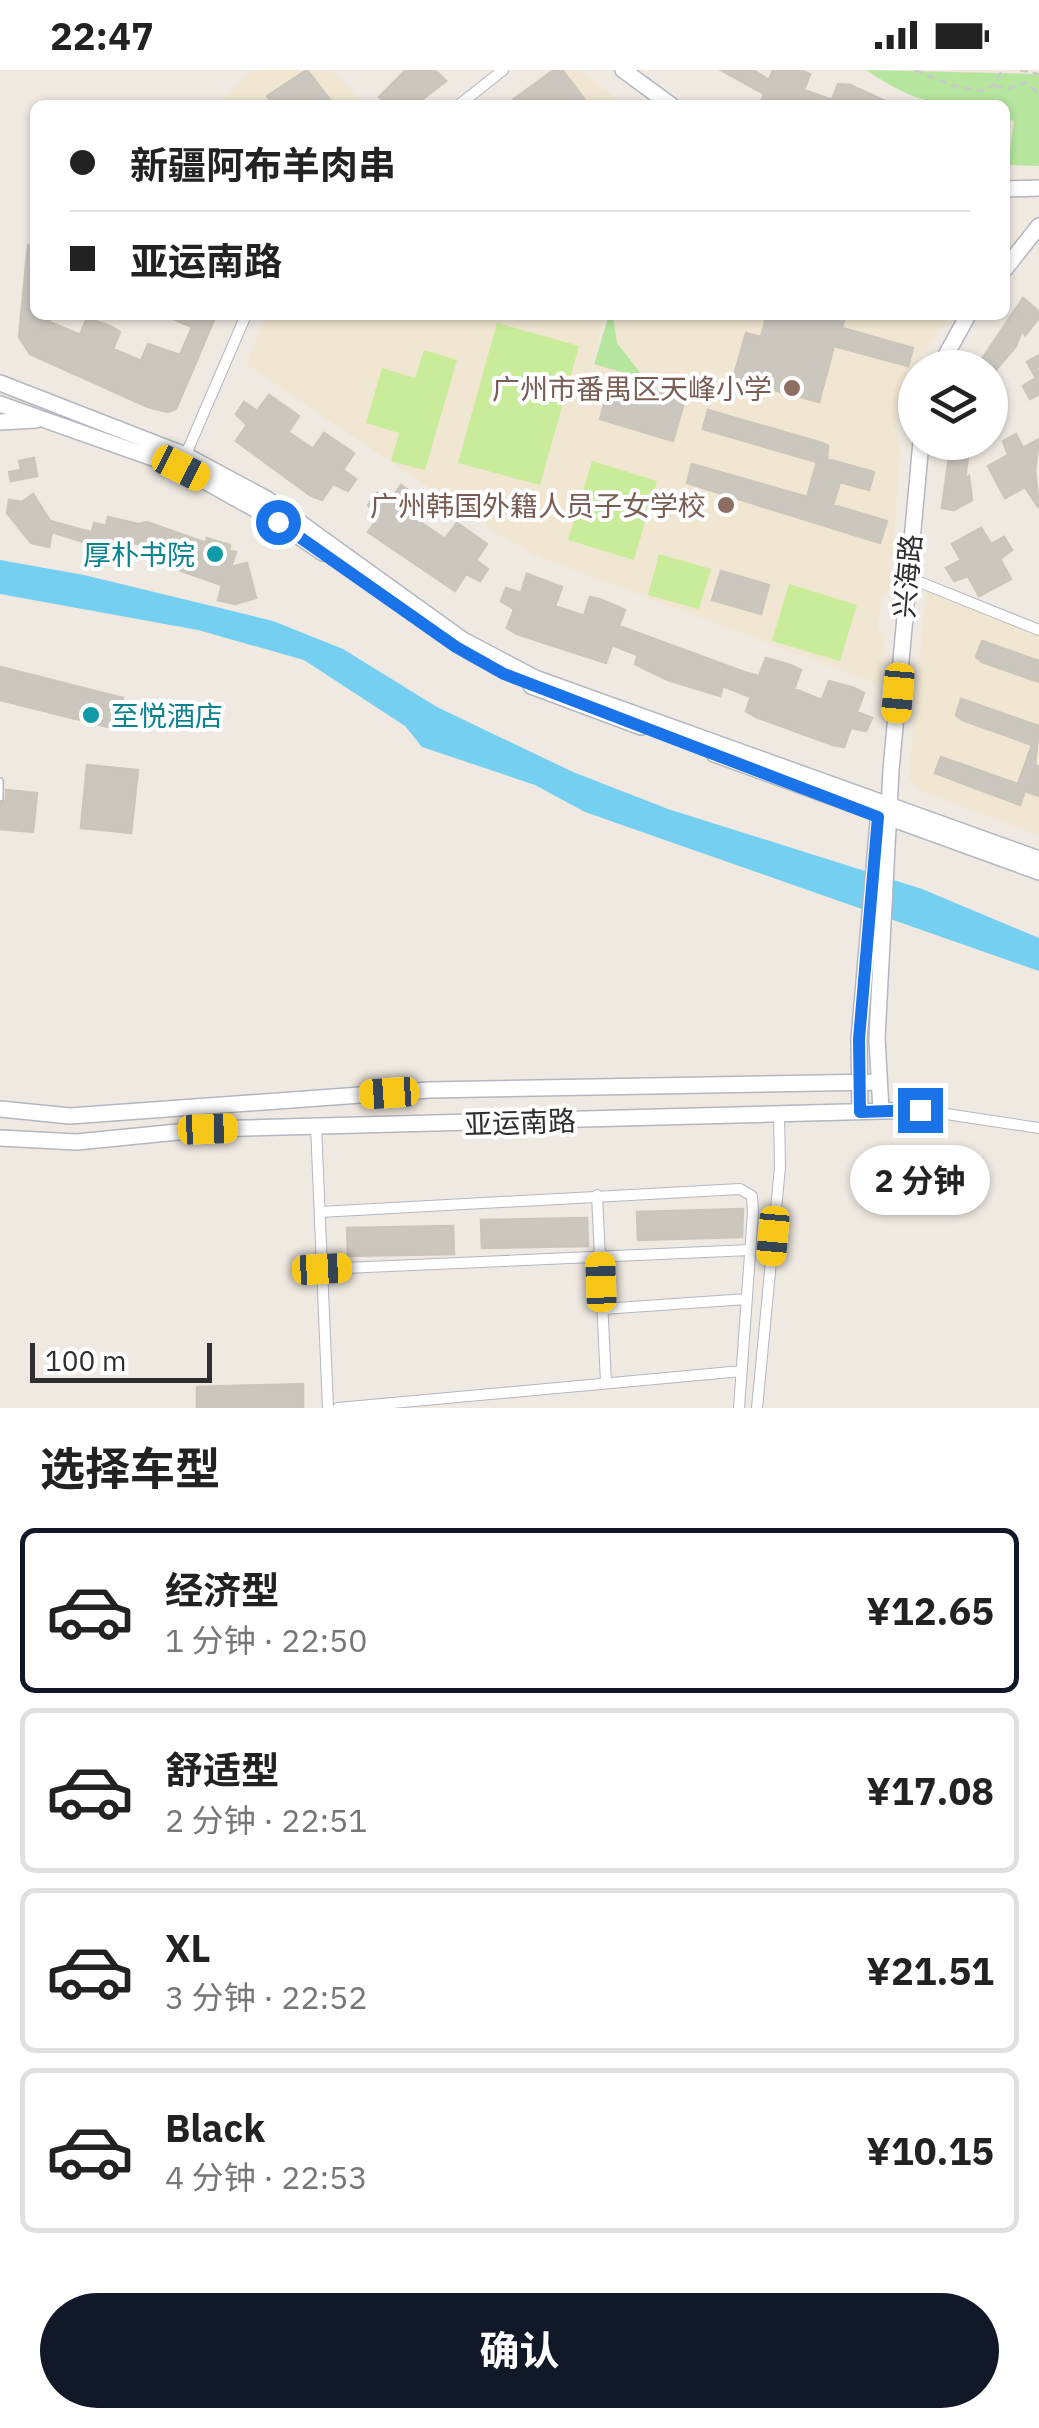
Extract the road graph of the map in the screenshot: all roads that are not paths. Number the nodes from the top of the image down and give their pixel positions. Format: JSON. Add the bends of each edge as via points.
{"nodes":[{"id":1,"x":504,"y":70,"type":"edge"},
{"id":2,"x":624,"y":70,"type":"edge"},
{"id":3,"x":465,"y":100,"type":"edge"},
{"id":4,"x":664,"y":100,"type":"edge"},
{"id":5,"x":1010,"y":188,"type":"edge"},
{"id":6,"x":1039,"y":188,"type":"edge"},
{"id":7,"x":1039,"y":226,"type":"edge"},
{"id":8,"x":1010,"y":263,"type":"edge"},
{"id":9,"x":244,"y":320,"type":"edge"},
{"id":10,"x":965,"y":320,"type":"edge"},
{"id":11,"x":950,"y":350,"type":"edge"},
{"id":12,"x":0,"y":380,"type":"edge"},
{"id":13,"x":0,"y":404,"type":"edge"},
{"id":14,"x":0,"y":422,"type":"edge"},
{"id":15,"x":66,"y":426,"type":"junction"},
{"id":16,"x":918,"y":460,"type":"edge"},
{"id":17,"x":183,"y":461,"type":"junction"},
{"id":18,"x":907,"y":577,"type":"junction"},
{"id":19,"x":1039,"y":630,"type":"edge"},
{"id":20,"x":0,"y":781,"type":"edge"},
{"id":21,"x":0,"y":798,"type":"edge"},
{"id":22,"x":885,"y":811,"type":"junction"},
{"id":23,"x":1039,"y":859,"type":"edge"},
{"id":24,"x":1039,"y":872,"type":"edge"},
{"id":25,"x":876,"y":933,"type":"junction"},
{"id":26,"x":859,"y":1082,"type":"junction"},
{"id":27,"x":878,"y":1082,"type":"junction"},
{"id":28,"x":0,"y":1108,"type":"edge"},
{"id":29,"x":920,"y":1110,"type":"joint"},
{"id":30,"x":881,"y":1111,"type":"junction"},
{"id":31,"x":860,"y":1112,"type":"junction"},
{"id":32,"x":780,"y":1114,"type":"junction"},
{"id":33,"x":316,"y":1126,"type":"junction"},
{"id":34,"x":1039,"y":1128,"type":"edge"},
{"id":35,"x":0,"y":1138,"type":"edge"},
{"id":36,"x":597,"y":1195,"type":"junction"},
{"id":37,"x":320,"y":1212,"type":"junction"},
{"id":38,"x":750,"y":1250,"type":"junction"},
{"id":39,"x":600,"y":1256,"type":"junction"},
{"id":40,"x":322,"y":1269,"type":"junction"},
{"id":41,"x":747,"y":1299,"type":"junction"},
{"id":42,"x":602,"y":1308,"type":"junction"},
{"id":43,"x":742,"y":1371,"type":"junction"},
{"id":44,"x":606,"y":1384,"type":"junction"},
{"id":45,"x":328,"y":1408,"type":"edge"},
{"id":46,"x":338,"y":1408,"type":"edge"},
{"id":47,"x":739,"y":1408,"type":"edge"},
{"id":48,"x":757,"y":1408,"type":"edge"}],
"edges":[{"from":1,"to":3,"type":"street"},
{"from":2,"to":4,"type":"street"},
{"from":5,"to":6,"type":"street"},
{"from":7,"to":8,"type":"street"},
{"from":9,"to":17,"type":"street"},
{"from":10,"to":11,"type":"street"},
{"from":12,"to":17,"type":"street"},
{"from":13,"to":15,"type":"street"},
{"from":14,"to":15,"type":"street"},
{"from":15,"to":17,"type":"street"},
{"from":16,"to":18,"type":"street","name":"兴海路"},
{"from":17,"to":22,"type":"street","via":[[504,674]]},
{"from":18,"to":19,"type":"street"},
{"from":18,"to":22,"type":"street","name":"兴海路"},
{"from":20,"to":21,"type":"lane"},
{"from":22,"to":23,"type":"street"},
{"from":22,"to":24,"type":"street"},
{"from":22,"to":25,"type":"street","name":"兴海路"},
{"from":25,"to":26,"type":"street"},
{"from":25,"to":27,"type":"street"},
{"from":26,"to":27,"type":"street","name":"亚运南路"},
{"from":26,"to":28,"type":"street","name":"亚运南路","via":[[429,1090],[70,1116]]},
{"from":26,"to":31,"type":"street"},
{"from":27,"to":30,"type":"street"},
{"from":29,"to":30,"type":"street","name":"亚运南路"},
{"from":29,"to":34,"type":"street"},
{"from":30,"to":31,"type":"street","name":"亚运南路"},
{"from":31,"to":32,"type":"street","name":"亚运南路"},
{"from":32,"to":33,"type":"street","name":"亚运南路"},
{"from":32,"to":48,"type":"street"},
{"from":33,"to":35,"type":"street","name":"亚运南路","via":[[76,1142]]},
{"from":33,"to":37,"type":"street"},
{"from":36,"to":37,"type":"street"},
{"from":36,"to":38,"type":"street","via":[[740,1189],[752,1196]]},
{"from":36,"to":39,"type":"street"},
{"from":37,"to":40,"type":"street"},
{"from":38,"to":39,"type":"street"},
{"from":38,"to":41,"type":"street"},
{"from":39,"to":40,"type":"street"},
{"from":39,"to":42,"type":"street"},
{"from":40,"to":45,"type":"street"},
{"from":41,"to":42,"type":"street"},
{"from":41,"to":43,"type":"street"},
{"from":42,"to":44,"type":"street"},
{"from":43,"to":44,"type":"street"},
{"from":43,"to":47,"type":"street"},
{"from":44,"to":46,"type":"street"}]}
